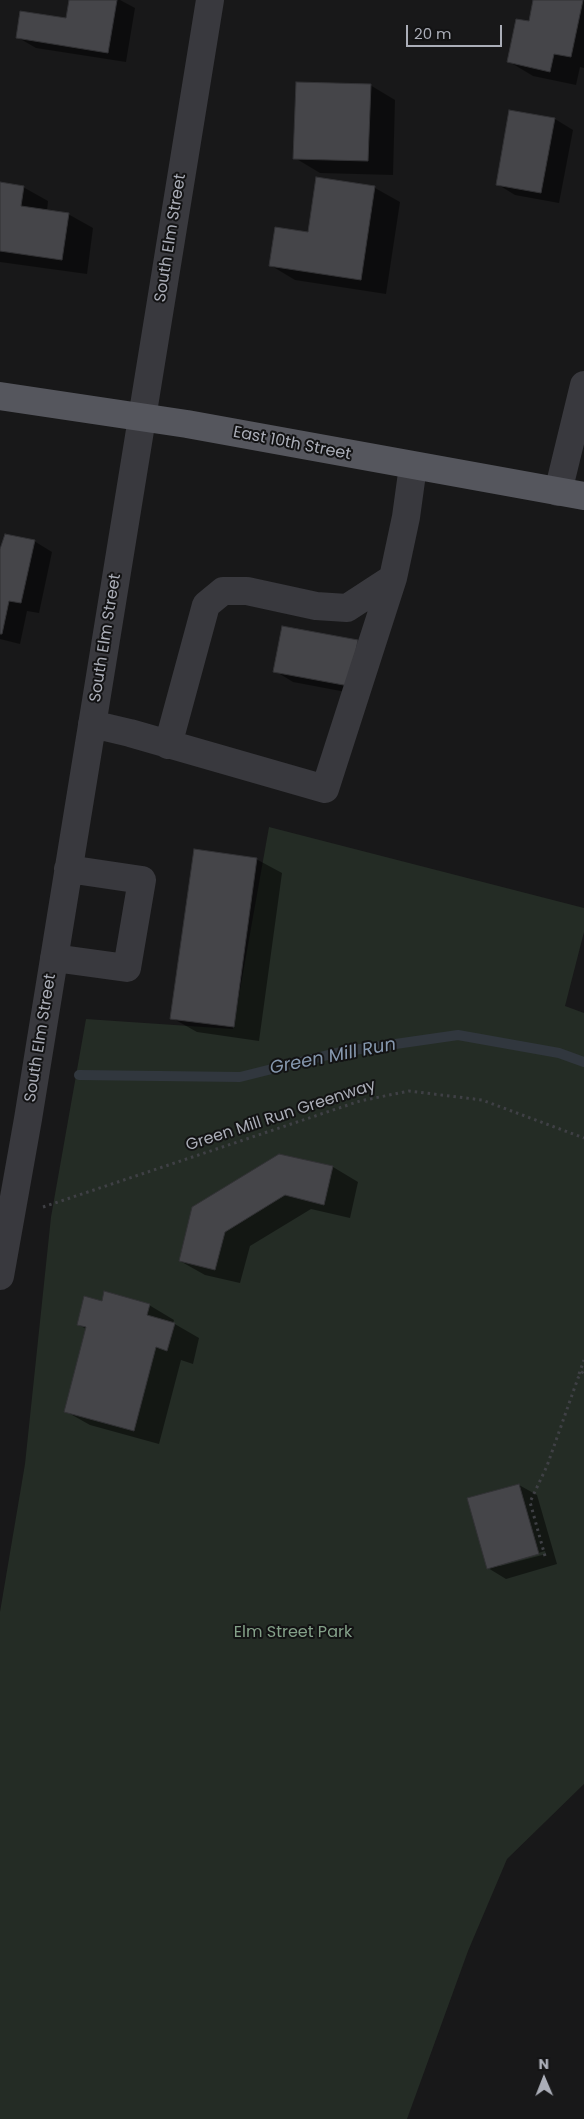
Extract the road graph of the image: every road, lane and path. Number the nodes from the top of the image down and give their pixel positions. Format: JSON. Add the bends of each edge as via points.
{"nodes":[{"id":1,"x":210,"y":0,"type":"edge"},
{"id":2,"x":584,"y":385,"type":"edge"},
{"id":3,"x":0,"y":396,"type":"edge"},
{"id":4,"x":142,"y":417,"type":"junction"},
{"id":5,"x":413,"y":466,"type":"junction"},
{"id":6,"x":571,"y":494,"type":"edge"},
{"id":7,"x":393,"y":578,"type":"junction"},
{"id":8,"x":92,"y":724,"type":"junction"},
{"id":9,"x":168,"y":745,"type":"junction"},
{"id":10,"x":68,"y":869,"type":"junction"},
{"id":11,"x":54,"y":958,"type":"junction"},
{"id":12,"x":584,"y":1138,"type":"edge"},
{"id":13,"x":46,"y":1206,"type":"dead end"},
{"id":14,"x":0,"y":1276,"type":"edge"},
{"id":15,"x":584,"y":1360,"type":"edge"},
{"id":16,"x":584,"y":1370,"type":"edge"},
{"id":17,"x":578,"y":1378,"type":"junction"},
{"id":18,"x":545,"y":1556,"type":"dead end"}],
"edges":[{"from":1,"to":4,"type":"street","name":"South Elm Street"},
{"from":2,"to":6,"type":"street"},
{"from":3,"to":4,"type":"main road","name":"East 10th Street"},
{"from":4,"to":5,"type":"main road","name":"East 10th Street"},
{"from":4,"to":8,"type":"street","name":"South Elm Street"},
{"from":5,"to":6,"type":"main road","name":"East 10th Street"},
{"from":5,"to":7,"type":"street"},
{"from":7,"to":9,"type":"street","via":[[347,608],[223,591],[206,605]]},
{"from":7,"to":9,"type":"street","via":[[325,789]]},
{"from":8,"to":9,"type":"street"},
{"from":8,"to":10,"type":"street","name":"South Elm Street"},
{"from":10,"to":11,"type":"street","name":"South Elm Street"},
{"from":10,"to":11,"type":"street","via":[[142,880],[127,968]]},
{"from":11,"to":14,"type":"street","name":"South Elm Street"},
{"from":12,"to":13,"type":"path","name":"Green Mill Run Greenway","via":[[482,1100],[409,1091],[360,1101]]},
{"from":15,"to":17,"type":"path"},
{"from":16,"to":17,"type":"path"},
{"from":17,"to":18,"type":"path","via":[[547,1466],[530,1502]]}]}
